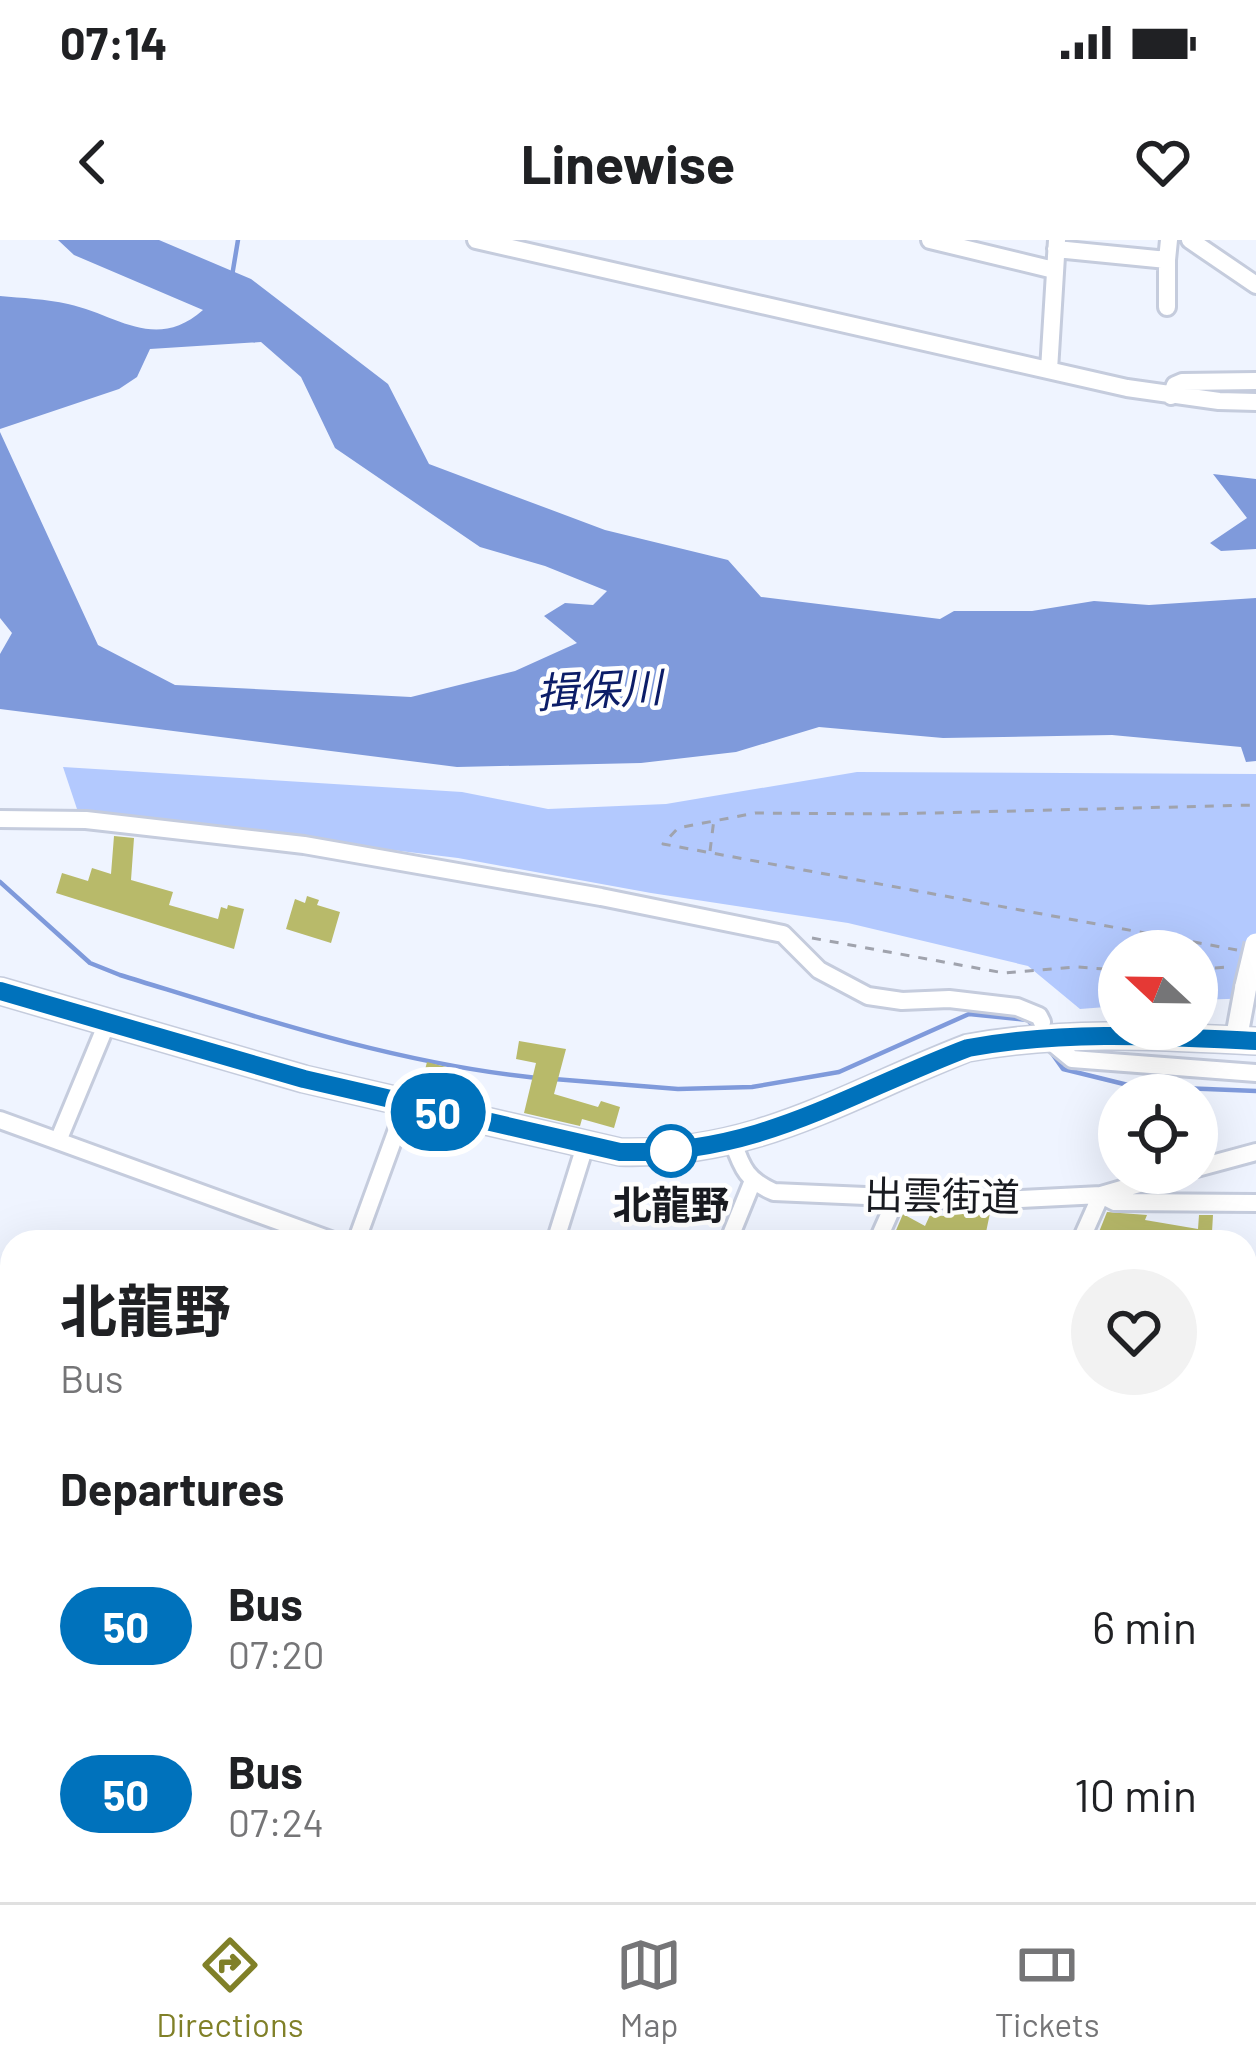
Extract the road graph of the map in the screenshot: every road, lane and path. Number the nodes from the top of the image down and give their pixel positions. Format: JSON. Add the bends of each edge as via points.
{"nodes":[{"id":1,"x":479,"y":240,"type":"edge"},
{"id":2,"x":930,"y":240,"type":"edge"},
{"id":3,"x":1169,"y":240,"type":"edge"},
{"id":4,"x":1190,"y":240,"type":"edge"},
{"id":5,"x":1057,"y":244,"type":"edge"},
{"id":6,"x":1167,"y":260,"type":"junction"},
{"id":7,"x":1054,"y":270,"type":"junction"},
{"id":8,"x":1256,"y":285,"type":"edge"},
{"id":9,"x":1167,"y":307,"type":"dead end"},
{"id":10,"x":1049,"y":370,"type":"junction"},
{"id":11,"x":1256,"y":381,"type":"edge"},
{"id":12,"x":1171,"y":396,"type":"junction"},
{"id":13,"x":1256,"y":402,"type":"edge"},
{"id":14,"x":1256,"y":805,"type":"edge"},
{"id":15,"x":714,"y":818,"type":"junction"},
{"id":16,"x":0,"y":819,"type":"edge"},
{"id":17,"x":710,"y":853,"type":"junction"},
{"id":18,"x":782,"y":934,"type":"junction"},
{"id":19,"x":1247,"y":947,"type":"edge"},
{"id":20,"x":1098,"y":968,"type":"edge"},
{"id":21,"x":1218,"y":972,"type":"edge"},
{"id":22,"x":1241,"y":976,"type":"junction"},
{"id":23,"x":0,"y":991,"type":"edge"},
{"id":24,"x":1042,"y":1022,"type":"dead end"},
{"id":25,"x":107,"y":1023,"type":"junction"},
{"id":26,"x":1246,"y":1041,"type":"edge"},
{"id":27,"x":1054,"y":1045,"type":"dead end"},
{"id":28,"x":1256,"y":1073,"type":"edge"},
{"id":29,"x":406,"y":1105,"type":"junction"},
{"id":30,"x":0,"y":1120,"type":"edge"},
{"id":31,"x":58,"y":1141,"type":"junction"},
{"id":32,"x":734,"y":1142,"type":"junction"},
{"id":33,"x":585,"y":1146,"type":"junction"},
{"id":34,"x":1256,"y":1152,"type":"edge"},
{"id":35,"x":1218,"y":1162,"type":"edge"},
{"id":36,"x":752,"y":1183,"type":"junction"},
{"id":37,"x":1104,"y":1194,"type":"edge"},
{"id":38,"x":1101,"y":1195,"type":"junction"},
{"id":39,"x":897,"y":1197,"type":"junction"},
{"id":40,"x":1256,"y":1203,"type":"edge"},
{"id":41,"x":303,"y":1230,"type":"edge"},
{"id":42,"x":360,"y":1230,"type":"edge"},
{"id":43,"x":559,"y":1230,"type":"edge"},
{"id":44,"x":733,"y":1230,"type":"edge"},
{"id":45,"x":882,"y":1230,"type":"edge"},
{"id":46,"x":1085,"y":1230,"type":"edge"}],
"edges":[{"from":1,"to":10,"type":"street"},
{"from":2,"to":7,"type":"street"},
{"from":3,"to":6,"type":"street"},
{"from":4,"to":8,"type":"street"},
{"from":5,"to":6,"type":"street"},
{"from":5,"to":7,"type":"street"},
{"from":6,"to":9,"type":"street"},
{"from":7,"to":10,"type":"street"},
{"from":10,"to":12,"type":"street"},
{"from":11,"to":12,"type":"street","via":[[1182,382]]},
{"from":12,"to":13,"type":"street"},
{"from":14,"to":15,"type":"path"},
{"from":15,"to":17,"type":"path"},
{"from":15,"to":17,"type":"path","via":[[678,828],[663,844]]},
{"from":16,"to":18,"type":"street","via":[[86,820],[304,845]]},
{"from":17,"to":19,"type":"path"},
{"from":18,"to":20,"type":"path","via":[[1004,973]]},
{"from":18,"to":24,"type":"street","via":[[819,970],[868,996],[1017,1007]]},
{"from":19,"to":22,"type":"main road","bridge":true},
{"from":21,"to":22,"type":"path"},
{"from":22,"to":26,"type":"main road"},
{"from":23,"to":25,"type":"highway"},
{"from":25,"to":29,"type":"highway"},
{"from":25,"to":31,"type":"street"},
{"from":26,"to":32,"type":"highway","via":[[1076,1034],[968,1048]]},
{"from":27,"to":28,"type":"street","via":[[1072,1060]]},
{"from":29,"to":33,"type":"highway"},
{"from":29,"to":42,"type":"street"},
{"from":30,"to":31,"type":"street"},
{"from":31,"to":41,"type":"street"},
{"from":32,"to":33,"type":"highway","via":[[645,1152]]},
{"from":32,"to":36,"type":"street"},
{"from":33,"to":43,"type":"street"},
{"from":34,"to":35,"type":"street"},
{"from":36,"to":39,"type":"street","name":"出雲街道","via":[[774,1192]]},
{"from":36,"to":44,"type":"street"},
{"from":37,"to":38,"type":"street","name":"出雲街道"},
{"from":38,"to":39,"type":"street","name":"出雲街道"},
{"from":38,"to":40,"type":"street","via":[[1115,1202]]},
{"from":38,"to":46,"type":"street"},
{"from":39,"to":45,"type":"street"}]}
